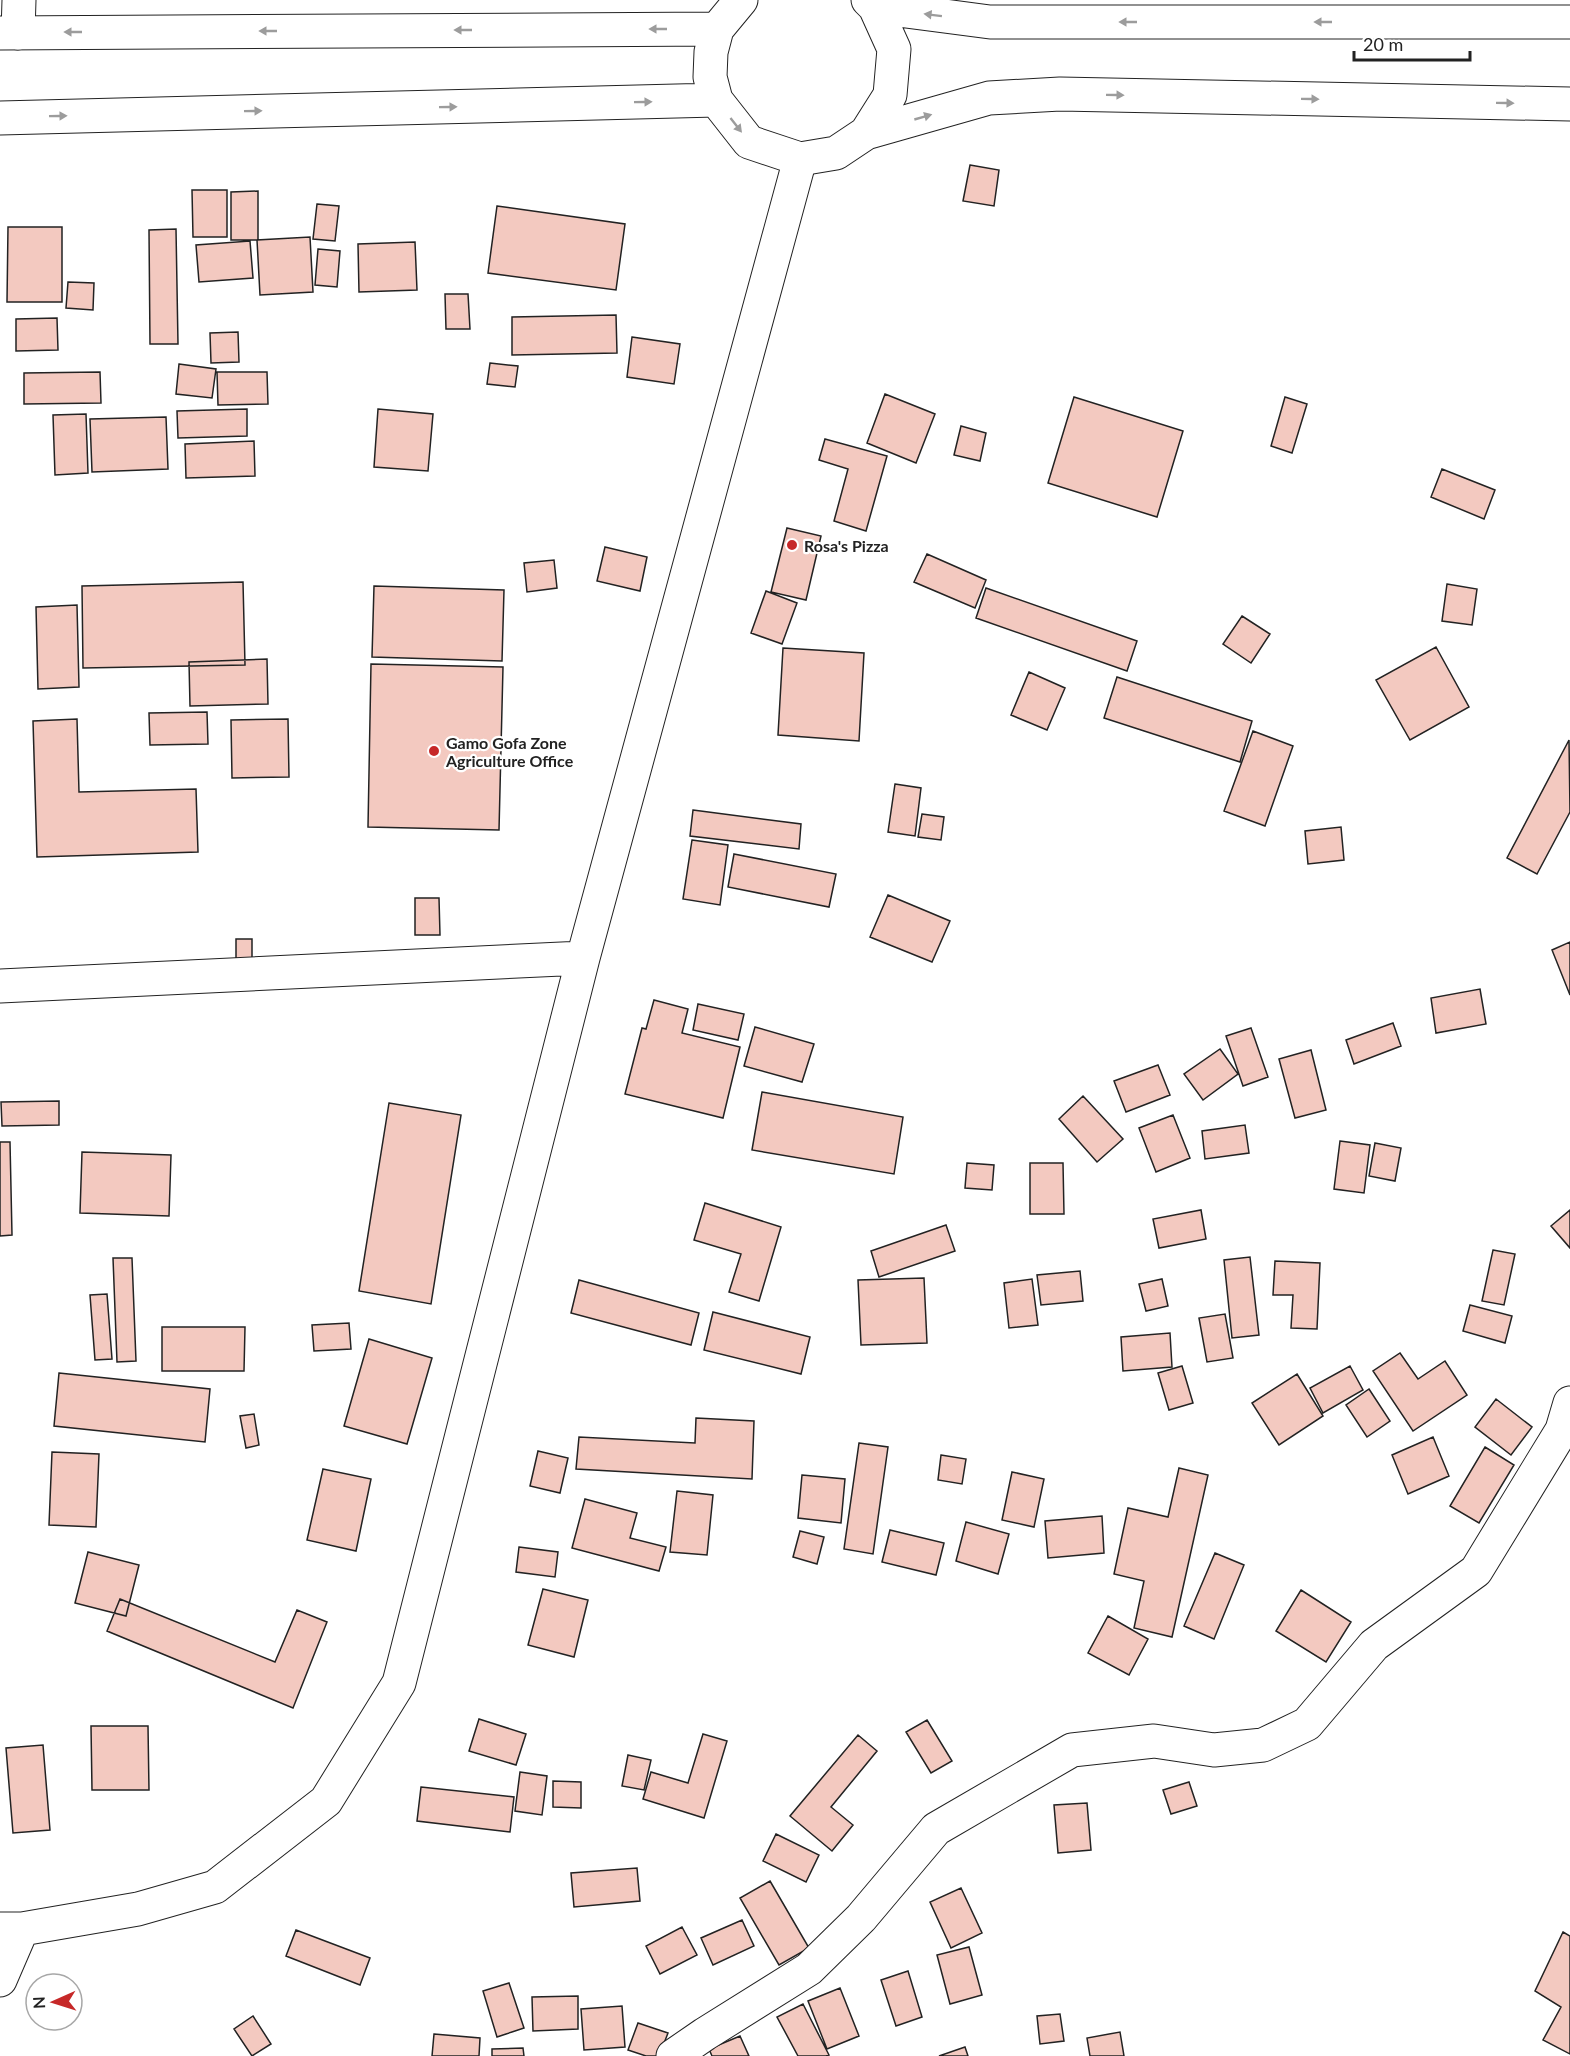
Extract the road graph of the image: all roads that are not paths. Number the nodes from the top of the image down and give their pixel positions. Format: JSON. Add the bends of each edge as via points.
{"nodes":[{"id":1,"x":19,"y":0,"type":"edge"},
{"id":2,"x":741,"y":0,"type":"edge"},
{"id":3,"x":871,"y":4,"type":"edge"},
{"id":4,"x":1570,"y":22,"type":"edge"},
{"id":5,"x":717,"y":29,"type":"junction"},
{"id":6,"x":9,"y":33,"type":"edge"},
{"id":7,"x":716,"y":100,"type":"junction"},
{"id":8,"x":1570,"y":104,"type":"edge"},
{"id":9,"x":0,"y":118,"type":"edge"},
{"id":10,"x":866,"y":133,"type":"junction"},
{"id":11,"x":800,"y":159,"type":"junction"},
{"id":12,"x":583,"y":958,"type":"junction"},
{"id":13,"x":0,"y":986,"type":"edge"},
{"id":14,"x":1570,"y":1403,"type":"edge"},
{"id":15,"x":11,"y":1929,"type":"edge"},
{"id":16,"x":0,"y":1980,"type":"edge"},
{"id":17,"x":673,"y":2056,"type":"edge"}],
"edges":[{"from":1,"to":6,"type":"main road"},
{"from":2,"to":5,"type":"main road"},
{"from":4,"to":3,"type":"main road","one_way":true,"via":[[990,22]]},
{"from":3,"to":10,"type":"main road","via":[[894,49],[890,94]]},
{"from":5,"to":6,"type":"main road","one_way":true},
{"from":5,"to":7,"type":"main road","via":[[710,77]]},
{"from":9,"to":7,"type":"main road","one_way":true},
{"from":7,"to":11,"type":"main road","one_way":true,"via":[[749,142]]},
{"from":10,"to":8,"type":"main road","one_way":true,"via":[[988,98],[1060,94]]},
{"from":10,"to":11,"type":"main road","via":[[836,153]]},
{"from":11,"to":12,"type":"main road"},
{"from":12,"to":13,"type":"main road"},
{"from":12,"to":15,"type":"main road","via":[[399,1683],[326,1801],[215,1887],[138,1909]]},
{"from":14,"to":17,"type":"main road","via":[[1562,1430],[1476,1571],[1374,1645],[1306,1724],[1263,1745],[1214,1750],[1154,1742],[1072,1750],[936,1829],[861,1918],[809,1969]]},
{"from":15,"to":16,"type":"main road"}]}
